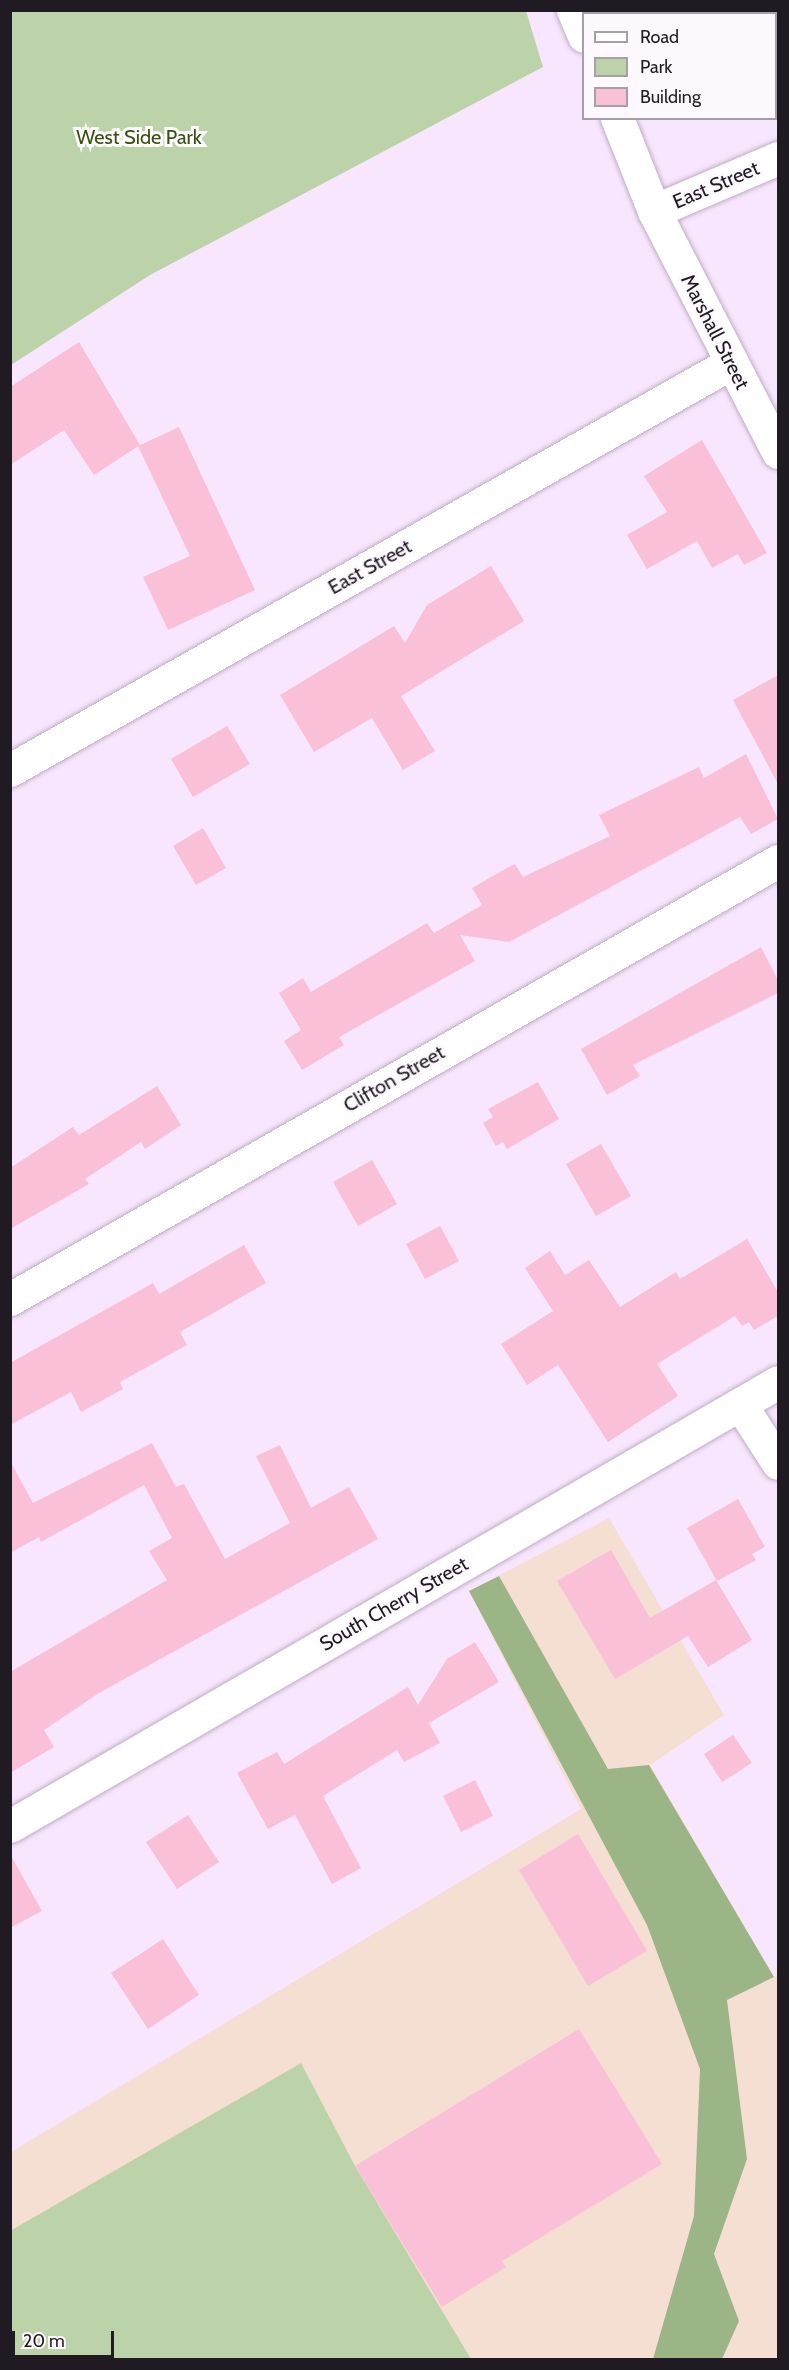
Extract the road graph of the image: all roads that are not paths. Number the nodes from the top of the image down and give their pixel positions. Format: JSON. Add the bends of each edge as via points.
{"nodes":[{"id":1,"x":573,"y":10,"type":"edge"},
{"id":2,"x":582,"y":31,"type":"edge"},
{"id":3,"x":618,"y":120,"type":"edge"},
{"id":4,"x":778,"y":158,"type":"edge"},
{"id":5,"x":654,"y":211,"type":"junction"},
{"id":6,"x":729,"y":364,"type":"junction"},
{"id":7,"x":778,"y":452,"type":"edge"},
{"id":8,"x":10,"y":770,"type":"edge"},
{"id":9,"x":778,"y":861,"type":"edge"},
{"id":10,"x":10,"y":1299,"type":"edge"},
{"id":11,"x":778,"y":1382,"type":"edge"},
{"id":12,"x":740,"y":1404,"type":"junction"},
{"id":13,"x":778,"y":1462,"type":"edge"},
{"id":14,"x":10,"y":1826,"type":"edge"}],
"edges":[{"from":1,"to":2,"type":"street"},
{"from":3,"to":5,"type":"street","name":"Marshall Street"},
{"from":4,"to":5,"type":"street","name":"East Street"},
{"from":5,"to":6,"type":"street","name":"Marshall Street"},
{"from":6,"to":7,"type":"street","name":"Marshall Street"},
{"from":6,"to":8,"type":"street","name":"East Street"},
{"from":9,"to":10,"type":"street","name":"Clifton Street"},
{"from":11,"to":12,"type":"street","name":"South Cherry Street"},
{"from":12,"to":13,"type":"street"},
{"from":12,"to":14,"type":"street","name":"South Cherry Street"}]}
